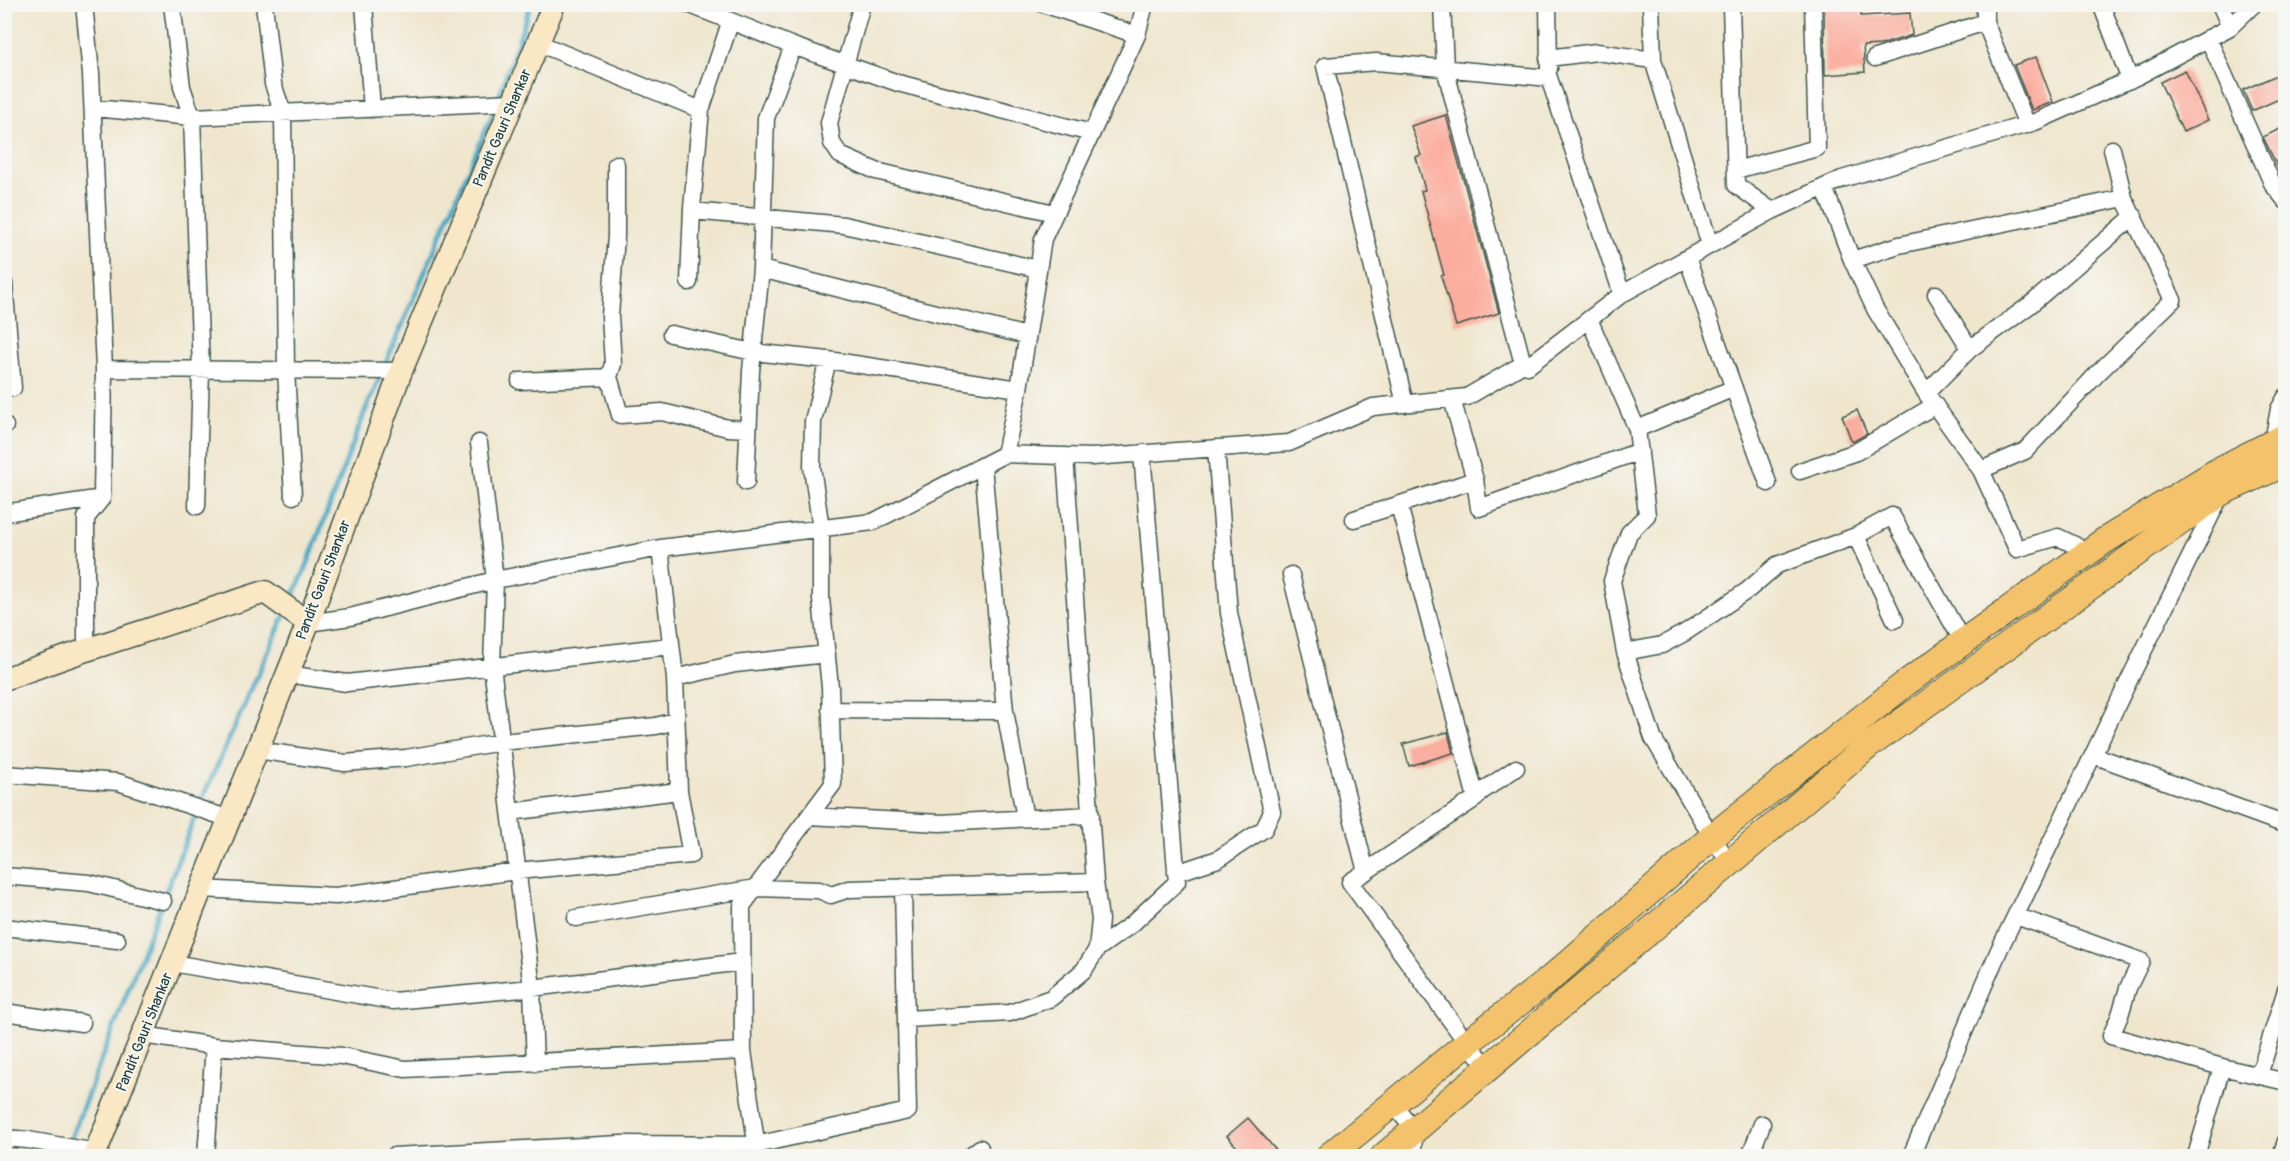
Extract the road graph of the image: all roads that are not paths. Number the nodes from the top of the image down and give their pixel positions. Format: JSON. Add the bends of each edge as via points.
{"nodes":[{"id":1,"x":84,"y":4,"type":"edge"},
{"id":2,"x":172,"y":4,"type":"edge"},
{"id":3,"x":264,"y":4,"type":"edge"},
{"id":4,"x":364,"y":4,"type":"edge"},
{"id":5,"x":554,"y":4,"type":"edge"},
{"id":6,"x":688,"y":4,"type":"edge"},
{"id":7,"x":862,"y":4,"type":"edge"},
{"id":8,"x":1043,"y":4,"type":"edge"},
{"id":9,"x":1145,"y":4,"type":"edge"},
{"id":10,"x":1442,"y":4,"type":"edge"},
{"id":11,"x":1548,"y":4,"type":"edge"},
{"id":12,"x":1651,"y":4,"type":"edge"},
{"id":13,"x":1731,"y":4,"type":"edge"},
{"id":14,"x":1813,"y":4,"type":"edge"},
{"id":15,"x":1985,"y":4,"type":"edge"},
{"id":16,"x":2101,"y":4,"type":"edge"},
{"id":17,"x":2220,"y":4,"type":"edge"},
{"id":18,"x":2254,"y":4,"type":"edge"},
{"id":19,"x":1985,"y":22,"type":"junction"},
{"id":20,"x":730,"y":23,"type":"junction"},
{"id":21,"x":2230,"y":27,"type":"junction"},
{"id":22,"x":1137,"y":35,"type":"junction"},
{"id":23,"x":2208,"y":38,"type":"junction"},
{"id":24,"x":538,"y":43,"type":"junction"},
{"id":25,"x":793,"y":46,"type":"junction"},
{"id":26,"x":1548,"y":58,"type":"junction"},
{"id":27,"x":1875,"y":58,"type":"dead end"},
{"id":28,"x":1653,"y":60,"type":"junction"},
{"id":29,"x":844,"y":64,"type":"junction"},
{"id":30,"x":1445,"y":68,"type":"junction"},
{"id":31,"x":1549,"y":78,"type":"junction"},
{"id":32,"x":2130,"y":80,"type":"junction"},
{"id":33,"x":513,"y":102,"type":"junction"},
{"id":34,"x":93,"y":108,"type":"junction"},
{"id":35,"x":372,"y":109,"type":"junction"},
{"id":36,"x":701,"y":110,"type":"junction"},
{"id":37,"x":283,"y":113,"type":"junction"},
{"id":38,"x":192,"y":117,"type":"junction"},
{"id":39,"x":2027,"y":124,"type":"junction"},
{"id":40,"x":1091,"y":133,"type":"junction"},
{"id":41,"x":2112,"y":149,"type":"dead end"},
{"id":42,"x":616,"y":164,"type":"dead end"},
{"id":43,"x":1736,"y":170,"type":"junction"},
{"id":44,"x":1824,"y":187,"type":"junction"},
{"id":45,"x":2124,"y":198,"type":"junction"},
{"id":46,"x":2286,"y":201,"type":"edge"},
{"id":47,"x":692,"y":211,"type":"junction"},
{"id":48,"x":1773,"y":211,"type":"junction"},
{"id":49,"x":1054,"y":213,"type":"junction"},
{"id":50,"x":2134,"y":216,"type":"junction"},
{"id":51,"x":763,"y":219,"type":"junction"},
{"id":52,"x":1710,"y":245,"type":"junction"},
{"id":53,"x":1687,"y":258,"type":"junction"},
{"id":54,"x":1852,"y":260,"type":"junction"},
{"id":55,"x":761,"y":268,"type":"junction"},
{"id":56,"x":1038,"y":269,"type":"junction"},
{"id":57,"x":688,"y":282,"type":"dead end"},
{"id":58,"x":4,"y":283,"type":"edge"},
{"id":59,"x":1622,"y":294,"type":"junction"},
{"id":60,"x":1936,"y":294,"type":"dead end"},
{"id":61,"x":1589,"y":319,"type":"junction"},
{"id":62,"x":6,"y":329,"type":"edge"},
{"id":63,"x":670,"y":334,"type":"dead end"},
{"id":64,"x":1027,"y":336,"type":"junction"},
{"id":65,"x":1970,"y":349,"type":"junction"},
{"id":66,"x":753,"y":352,"type":"junction"},
{"id":67,"x":828,"y":360,"type":"junction"},
{"id":68,"x":1523,"y":364,"type":"junction"},
{"id":69,"x":104,"y":369,"type":"junction"},
{"id":70,"x":201,"y":370,"type":"junction"},
{"id":71,"x":285,"y":370,"type":"junction"},
{"id":72,"x":401,"y":371,"type":"junction"},
{"id":73,"x":609,"y":377,"type":"junction"},
{"id":74,"x":520,"y":381,"type":"dead end"},
{"id":75,"x":13,"y":388,"type":"dead end"},
{"id":76,"x":1734,"y":388,"type":"junction"},
{"id":77,"x":1019,"y":389,"type":"junction"},
{"id":78,"x":2286,"y":398,"type":"edge"},
{"id":79,"x":1452,"y":399,"type":"junction"},
{"id":80,"x":1930,"y":399,"type":"junction"},
{"id":81,"x":1405,"y":404,"type":"junction"},
{"id":82,"x":748,"y":429,"type":"junction"},
{"id":83,"x":1637,"y":429,"type":"junction"},
{"id":84,"x":479,"y":443,"type":"dead end"},
{"id":85,"x":1216,"y":448,"type":"junction"},
{"id":86,"x":1640,"y":451,"type":"junction"},
{"id":87,"x":2282,"y":451,"type":"edge"},
{"id":88,"x":1142,"y":453,"type":"junction"},
{"id":89,"x":1005,"y":454,"type":"junction"},
{"id":90,"x":1065,"y":456,"type":"junction"},
{"id":91,"x":983,"y":466,"type":"junction"},
{"id":92,"x":1981,"y":470,"type":"junction"},
{"id":93,"x":1800,"y":471,"type":"dead end"},
{"id":94,"x":1474,"y":480,"type":"junction"},
{"id":95,"x":2222,"y":481,"type":"junction"},
{"id":96,"x":746,"y":482,"type":"dead end"},
{"id":97,"x":1768,"y":483,"type":"dead end"},
{"id":98,"x":293,"y":496,"type":"dead end"},
{"id":99,"x":102,"y":498,"type":"junction"},
{"id":100,"x":1399,"y":505,"type":"junction"},
{"id":101,"x":197,"y":506,"type":"dead end"},
{"id":102,"x":4,"y":513,"type":"edge"},
{"id":103,"x":1354,"y":519,"type":"dead end"},
{"id":104,"x":821,"y":529,"type":"junction"},
{"id":105,"x":1856,"y":536,"type":"junction"},
{"id":106,"x":660,"y":548,"type":"junction"},
{"id":107,"x":2089,"y":552,"type":"junction"},
{"id":108,"x":1291,"y":574,"type":"dead end"},
{"id":109,"x":495,"y":580,"type":"junction"},
{"id":110,"x":1895,"y":620,"type":"dead end"},
{"id":111,"x":308,"y":623,"type":"junction"},
{"id":112,"x":1972,"y":636,"type":"junction"},
{"id":113,"x":670,"y":646,"type":"junction"},
{"id":114,"x":86,"y":650,"type":"junction"},
{"id":115,"x":1625,"y":652,"type":"junction"},
{"id":116,"x":1998,"y":653,"type":"junction"},
{"id":117,"x":826,"y":654,"type":"junction"},
{"id":118,"x":492,"y":666,"type":"junction"},
{"id":119,"x":287,"y":674,"type":"junction"},
{"id":120,"x":675,"y":678,"type":"junction"},
{"id":121,"x":4,"y":680,"type":"edge"},
{"id":122,"x":830,"y":710,"type":"junction"},
{"id":123,"x":1005,"y":711,"type":"junction"},
{"id":124,"x":675,"y":721,"type":"junction"},
{"id":125,"x":501,"y":742,"type":"junction"},
{"id":126,"x":257,"y":750,"type":"junction"},
{"id":127,"x":2093,"y":755,"type":"junction"},
{"id":128,"x":1516,"y":768,"type":"dead end"},
{"id":129,"x":4,"y":774,"type":"edge"},
{"id":130,"x":679,"y":791,"type":"junction"},
{"id":131,"x":1476,"y":798,"type":"junction"},
{"id":132,"x":510,"y":812,"type":"junction"},
{"id":133,"x":1091,"y":815,"type":"junction"},
{"id":134,"x":809,"y":816,"type":"junction"},
{"id":135,"x":1025,"y":818,"type":"junction"},
{"id":136,"x":230,"y":819,"type":"junction"},
{"id":137,"x":2286,"y":825,"type":"edge"},
{"id":138,"x":1712,"y":837,"type":"junction"},
{"id":139,"x":1730,"y":863,"type":"junction"},
{"id":140,"x":517,"y":871,"type":"junction"},
{"id":141,"x":1366,"y":872,"type":"junction"},
{"id":142,"x":1176,"y":873,"type":"junction"},
{"id":143,"x":4,"y":876,"type":"edge"},
{"id":144,"x":1095,"y":882,"type":"junction"},
{"id":145,"x":903,"y":887,"type":"junction"},
{"id":146,"x":756,"y":888,"type":"junction"},
{"id":147,"x":201,"y":889,"type":"junction"},
{"id":148,"x":163,"y":901,"type":"dead end"},
{"id":149,"x":2016,"y":916,"type":"junction"},
{"id":150,"x":576,"y":918,"type":"dead end"},
{"id":151,"x":4,"y":927,"type":"edge"},
{"id":152,"x":117,"y":940,"type":"dead end"},
{"id":153,"x":1097,"y":949,"type":"junction"},
{"id":154,"x":742,"y":962,"type":"junction"},
{"id":155,"x":172,"y":963,"type":"junction"},
{"id":156,"x":532,"y":988,"type":"junction"},
{"id":157,"x":2286,"y":990,"type":"edge"},
{"id":158,"x":4,"y":1012,"type":"edge"},
{"id":159,"x":907,"y":1020,"type":"junction"},
{"id":160,"x":82,"y":1023,"type":"dead end"},
{"id":161,"x":143,"y":1035,"type":"junction"},
{"id":162,"x":1467,"y":1043,"type":"junction"},
{"id":163,"x":214,"y":1046,"type":"junction"},
{"id":164,"x":743,"y":1051,"type":"junction"},
{"id":165,"x":536,"y":1063,"type":"junction"},
{"id":166,"x":2222,"y":1067,"type":"junction"},
{"id":167,"x":1489,"y":1068,"type":"junction"},
{"id":168,"x":2259,"y":1075,"type":"junction"},
{"id":169,"x":2286,"y":1082,"type":"edge"},
{"id":170,"x":1392,"y":1104,"type":"junction"},
{"id":171,"x":1762,"y":1124,"type":"dead end"},
{"id":172,"x":1415,"y":1131,"type":"junction"},
{"id":173,"x":4,"y":1138,"type":"edge"},
{"id":174,"x":2286,"y":1141,"type":"edge"},
{"id":175,"x":621,"y":1150,"type":"edge"},
{"id":176,"x":757,"y":1151,"type":"edge"},
{"id":177,"x":95,"y":1154,"type":"edge"},
{"id":178,"x":206,"y":1156,"type":"edge"},
{"id":179,"x":394,"y":1156,"type":"edge"},
{"id":180,"x":1329,"y":1156,"type":"edge"},
{"id":181,"x":1384,"y":1156,"type":"edge"},
{"id":182,"x":1412,"y":1156,"type":"edge"},
{"id":183,"x":1750,"y":1156,"type":"edge"},
{"id":184,"x":1911,"y":1156,"type":"edge"},
{"id":185,"x":2196,"y":1156,"type":"edge"},
{"id":186,"x":2281,"y":1156,"type":"edge"}],
"edges":[{"from":1,"to":34,"type":"street"},
{"from":2,"to":38,"type":"street","via":[[182,87]]},
{"from":3,"to":37,"type":"street","via":[[273,84]]},
{"from":4,"to":35,"type":"street"},
{"from":5,"to":24,"type":"street","name":"Pandit Gauri Shankar"},
{"from":6,"to":20,"type":"street"},
{"from":7,"to":29,"type":"street"},
{"from":8,"to":22,"type":"street"},
{"from":9,"to":22,"type":"street"},
{"from":10,"to":30,"type":"street"},
{"from":11,"to":26,"type":"street"},
{"from":12,"to":28,"type":"street"},
{"from":13,"to":43,"type":"street"},
{"from":14,"to":43,"type":"street","via":[[1816,148]]},
{"from":15,"to":19,"type":"street"},
{"from":16,"to":32,"type":"street"},
{"from":17,"to":21,"type":"street"},
{"from":18,"to":21,"type":"street"},
{"from":19,"to":27,"type":"street"},
{"from":19,"to":39,"type":"street"},
{"from":20,"to":25,"type":"street"},
{"from":20,"to":36,"type":"street"},
{"from":21,"to":23,"type":"street"},
{"from":22,"to":40,"type":"street"},
{"from":23,"to":32,"type":"street"},
{"from":23,"to":46,"type":"street","via":[[2273,185]]},
{"from":24,"to":33,"type":"street","name":"Pandit Gauri Shankar"},
{"from":24,"to":36,"type":"street"},
{"from":25,"to":29,"type":"street"},
{"from":25,"to":51,"type":"street","via":[[766,118]]},
{"from":26,"to":28,"type":"street","via":[[1597,52]]},
{"from":26,"to":31,"type":"street"},
{"from":28,"to":52,"type":"street"},
{"from":29,"to":40,"type":"street","via":[[898,83]]},
{"from":29,"to":49,"type":"street","via":[[829,123],[832,143],[840,155],[876,171]]},
{"from":30,"to":31,"type":"street"},
{"from":30,"to":68,"type":"street"},
{"from":30,"to":81,"type":"street","via":[[1376,62],[1325,66]]},
{"from":31,"to":59,"type":"street"},
{"from":32,"to":39,"type":"street"},
{"from":33,"to":35,"type":"street"},
{"from":33,"to":72,"type":"street","name":"Pandit Gauri Shankar"},
{"from":34,"to":38,"type":"street"},
{"from":34,"to":69,"type":"street"},
{"from":35,"to":37,"type":"street"},
{"from":36,"to":47,"type":"street"},
{"from":37,"to":38,"type":"street"},
{"from":37,"to":71,"type":"street"},
{"from":38,"to":70,"type":"street"},
{"from":39,"to":44,"type":"street","via":[[1842,178]]},
{"from":40,"to":49,"type":"street"},
{"from":41,"to":45,"type":"street"},
{"from":42,"to":73,"type":"street","via":[[610,316],[613,364]]},
{"from":43,"to":48,"type":"street","via":[[1736,185]]},
{"from":44,"to":48,"type":"street"},
{"from":44,"to":54,"type":"street"},
{"from":45,"to":50,"type":"street"},
{"from":45,"to":54,"type":"street","via":[[1899,245]]},
{"from":47,"to":51,"type":"street"},
{"from":47,"to":57,"type":"street"},
{"from":48,"to":52,"type":"street"},
{"from":49,"to":56,"type":"street","via":[[1043,239]]},
{"from":50,"to":65,"type":"street","via":[[2030,305]]},
{"from":50,"to":92,"type":"street","via":[[2173,300],[2025,451]]},
{"from":51,"to":55,"type":"street"},
{"from":51,"to":56,"type":"street","via":[[844,225]]},
{"from":52,"to":53,"type":"street"},
{"from":53,"to":59,"type":"street"},
{"from":53,"to":76,"type":"street"},
{"from":54,"to":80,"type":"street","via":[[1875,309]]},
{"from":55,"to":64,"type":"street"},
{"from":55,"to":66,"type":"street"},
{"from":56,"to":64,"type":"street"},
{"from":58,"to":62,"type":"street"},
{"from":59,"to":61,"type":"street"},
{"from":60,"to":65,"type":"street"},
{"from":61,"to":68,"type":"street","via":[[1528,366]]},
{"from":61,"to":83,"type":"street"},
{"from":62,"to":75,"type":"street"},
{"from":63,"to":66,"type":"street"},
{"from":64,"to":77,"type":"street"},
{"from":65,"to":80,"type":"street"},
{"from":66,"to":67,"type":"street"},
{"from":66,"to":82,"type":"street"},
{"from":67,"to":77,"type":"street"},
{"from":67,"to":104,"type":"street","via":[[813,421],[812,467]]},
{"from":68,"to":79,"type":"street","via":[[1467,397]]},
{"from":69,"to":70,"type":"street"},
{"from":69,"to":99,"type":"street"},
{"from":70,"to":71,"type":"street"},
{"from":70,"to":101,"type":"street"},
{"from":71,"to":72,"type":"street"},
{"from":71,"to":98,"type":"street"},
{"from":72,"to":111,"type":"street","name":"Pandit Gauri Shankar"},
{"from":73,"to":74,"type":"street"},
{"from":73,"to":82,"type":"street","via":[[620,416],[662,412]]},
{"from":76,"to":83,"type":"street"},
{"from":76,"to":97,"type":"street"},
{"from":77,"to":89,"type":"street"},
{"from":78,"to":87,"type":"street","via":[[2279,409]]},
{"from":79,"to":81,"type":"street"},
{"from":79,"to":94,"type":"street"},
{"from":80,"to":92,"type":"street"},
{"from":80,"to":93,"type":"street","via":[[1856,452]]},
{"from":81,"to":85,"type":"street","via":[[1373,407],[1289,443]]},
{"from":82,"to":96,"type":"street"},
{"from":83,"to":86,"type":"street"},
{"from":84,"to":109,"type":"street"},
{"from":85,"to":88,"type":"street"},
{"from":85,"to":142,"type":"street","via":[[1229,613],[1272,812],[1264,830],[1218,860]]},
{"from":86,"to":94,"type":"street","via":[[1479,508]]},
{"from":86,"to":115,"type":"street","via":[[1647,515],[1629,533],[1612,581]]},
{"from":87,"to":95,"type":"main road"},
{"from":88,"to":90,"type":"street"},
{"from":88,"to":142,"type":"street"},
{"from":89,"to":90,"type":"street"},
{"from":89,"to":91,"type":"street"},
{"from":90,"to":133,"type":"street"},
{"from":91,"to":104,"type":"street","via":[[873,522]]},
{"from":91,"to":123,"type":"street"},
{"from":92,"to":107,"type":"street","via":[[2017,549],[2058,537]]},
{"from":94,"to":100,"type":"street"},
{"from":95,"to":107,"type":"main road"},
{"from":95,"to":116,"type":"main road"},
{"from":95,"to":127,"type":"street"},
{"from":99,"to":102,"type":"street"},
{"from":99,"to":114,"type":"street","via":[[86,518]]},
{"from":100,"to":103,"type":"street"},
{"from":100,"to":131,"type":"street"},
{"from":104,"to":106,"type":"street"},
{"from":104,"to":117,"type":"street"},
{"from":105,"to":110,"type":"street"},
{"from":105,"to":112,"type":"street","via":[[1892,516]]},
{"from":105,"to":115,"type":"street","via":[[1777,565],[1748,590],[1662,645]]},
{"from":106,"to":109,"type":"street"},
{"from":106,"to":113,"type":"street"},
{"from":107,"to":112,"type":"main road"},
{"from":108,"to":141,"type":"street"},
{"from":109,"to":111,"type":"street","via":[[350,617]]},
{"from":109,"to":118,"type":"street"},
{"from":111,"to":114,"type":"street","via":[[265,592]]},
{"from":111,"to":119,"type":"street","name":"Pandit Gauri Shankar"},
{"from":112,"to":116,"type":"main road"},
{"from":112,"to":138,"type":"main road","via":[[1906,683]]},
{"from":113,"to":118,"type":"street"},
{"from":113,"to":120,"type":"street"},
{"from":114,"to":121,"type":"street"},
{"from":115,"to":138,"type":"street","via":[[1653,738]]},
{"from":116,"to":139,"type":"main road","via":[[1868,746]]},
{"from":117,"to":120,"type":"street","via":[[735,664]]},
{"from":117,"to":122,"type":"street"},
{"from":118,"to":119,"type":"street","via":[[346,683]]},
{"from":118,"to":125,"type":"street"},
{"from":119,"to":126,"type":"street","name":"Pandit Gauri Shankar"},
{"from":120,"to":124,"type":"street"},
{"from":122,"to":123,"type":"street"},
{"from":122,"to":134,"type":"street","via":[[833,784]]},
{"from":123,"to":135,"type":"street"},
{"from":124,"to":125,"type":"street"},
{"from":124,"to":130,"type":"street"},
{"from":125,"to":126,"type":"street","via":[[406,758],[345,763]]},
{"from":125,"to":132,"type":"street"},
{"from":126,"to":136,"type":"street","name":"Pandit Gauri Shankar"},
{"from":127,"to":137,"type":"street"},
{"from":127,"to":149,"type":"street"},
{"from":128,"to":131,"type":"street"},
{"from":129,"to":136,"type":"street","via":[[118,782]]},
{"from":130,"to":132,"type":"street"},
{"from":130,"to":140,"type":"street","via":[[691,855]]},
{"from":131,"to":141,"type":"street"},
{"from":132,"to":140,"type":"street"},
{"from":133,"to":135,"type":"street"},
{"from":133,"to":144,"type":"street"},
{"from":134,"to":135,"type":"street","via":[[940,823]]},
{"from":134,"to":146,"type":"street"},
{"from":136,"to":147,"type":"street","name":"Pandit Gauri Shankar"},
{"from":138,"to":139,"type":"street"},
{"from":138,"to":162,"type":"main road","via":[[1550,979]]},
{"from":139,"to":167,"type":"main road"},
{"from":140,"to":147,"type":"street","via":[[336,896]]},
{"from":140,"to":156,"type":"street"},
{"from":141,"to":162,"type":"street","via":[[1350,882]]},
{"from":142,"to":153,"type":"street","via":[[1177,882],[1132,924]]},
{"from":143,"to":148,"type":"street","via":[[89,883]]},
{"from":144,"to":145,"type":"street"},
{"from":144,"to":153,"type":"street","via":[[1100,920]]},
{"from":145,"to":146,"type":"street","via":[[849,889],[831,895],[819,890]]},
{"from":145,"to":159,"type":"street"},
{"from":146,"to":150,"type":"street"},
{"from":146,"to":154,"type":"street","via":[[742,906]]},
{"from":147,"to":155,"type":"street","name":"Pandit Gauri Shankar"},
{"from":149,"to":166,"type":"street","via":[[2141,961],[2111,1036]]},
{"from":149,"to":184,"type":"street"},
{"from":151,"to":152,"type":"street"},
{"from":153,"to":159,"type":"street","via":[[1084,970],[1051,998],[1010,1013]]},
{"from":154,"to":156,"type":"street"},
{"from":154,"to":164,"type":"street"},
{"from":155,"to":156,"type":"street","via":[[393,1001]]},
{"from":155,"to":161,"type":"street","name":"Pandit Gauri Shankar"},
{"from":156,"to":165,"type":"street"},
{"from":157,"to":168,"type":"street"},
{"from":158,"to":160,"type":"street"},
{"from":159,"to":176,"type":"street","via":[[908,1112]]},
{"from":161,"to":163,"type":"street"},
{"from":161,"to":177,"type":"street","name":"Pandit Gauri Shankar"},
{"from":162,"to":167,"type":"street"},
{"from":162,"to":170,"type":"main road"},
{"from":163,"to":165,"type":"street","via":[[342,1056],[405,1069]]},
{"from":163,"to":178,"type":"street"},
{"from":164,"to":165,"type":"street"},
{"from":164,"to":176,"type":"street"},
{"from":166,"to":168,"type":"street"},
{"from":166,"to":185,"type":"street"},
{"from":167,"to":172,"type":"main road"},
{"from":168,"to":169,"type":"street"},
{"from":170,"to":172,"type":"street"},
{"from":170,"to":180,"type":"main road"},
{"from":171,"to":183,"type":"street"},
{"from":172,"to":181,"type":"main road"},
{"from":172,"to":182,"type":"street"},
{"from":173,"to":177,"type":"street"},
{"from":174,"to":186,"type":"street"},
{"from":175,"to":176,"type":"street"},
{"from":175,"to":179,"type":"street"}]}
